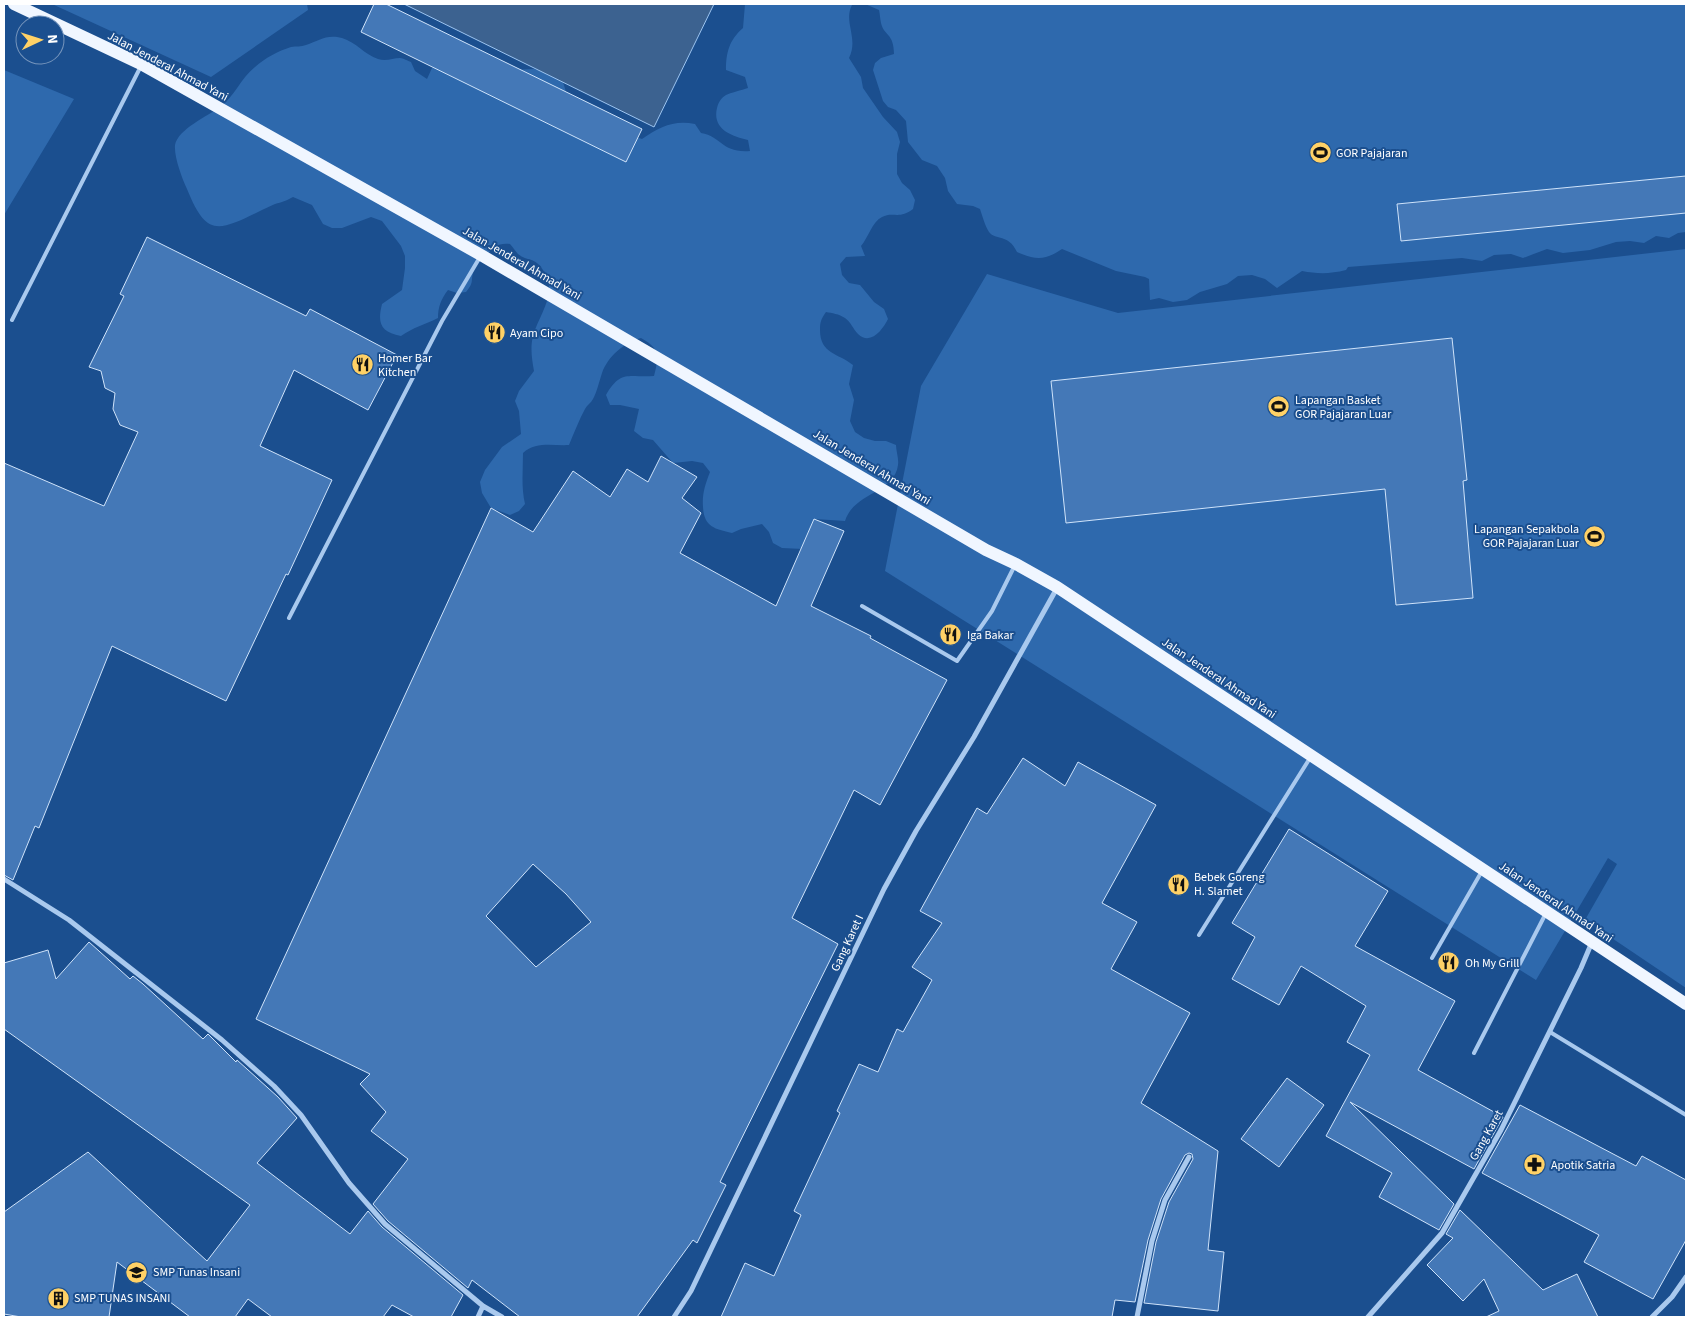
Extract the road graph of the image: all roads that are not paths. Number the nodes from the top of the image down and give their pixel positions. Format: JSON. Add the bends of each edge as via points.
{"nodes":[{"id":1,"x":14,"y":4,"type":"edge"},
{"id":2,"x":141,"y":64,"type":"junction"},
{"id":3,"x":481,"y":255,"type":"junction"},
{"id":4,"x":12,"y":320,"type":"dead end"},
{"id":5,"x":1016,"y":564,"type":"junction"},
{"id":6,"x":1058,"y":587,"type":"junction"},
{"id":7,"x":862,"y":606,"type":"dead end"},
{"id":8,"x":289,"y":618,"type":"dead end"},
{"id":9,"x":1311,"y":756,"type":"junction"},
{"id":10,"x":1483,"y":870,"type":"junction"},
{"id":11,"x":4,"y":879,"type":"edge"},
{"id":12,"x":1546,"y":912,"type":"junction"},
{"id":13,"x":1199,"y":935,"type":"dead end"},
{"id":14,"x":1592,"y":942,"type":"junction"},
{"id":15,"x":1432,"y":958,"type":"dead end"},
{"id":16,"x":1686,"y":1004,"type":"edge"},
{"id":17,"x":1550,"y":1032,"type":"junction"},
{"id":18,"x":1474,"y":1053,"type":"dead end"},
{"id":19,"x":1686,"y":1115,"type":"edge"},
{"id":20,"x":1189,"y":1157,"type":"dead end"},
{"id":21,"x":1686,"y":1277,"type":"edge"},
{"id":22,"x":483,"y":1306,"type":"junction"},
{"id":23,"x":478,"y":1317,"type":"edge"},
{"id":24,"x":502,"y":1317,"type":"edge"},
{"id":25,"x":674,"y":1317,"type":"edge"},
{"id":26,"x":1137,"y":1317,"type":"edge"},
{"id":27,"x":1368,"y":1317,"type":"edge"},
{"id":28,"x":1652,"y":1317,"type":"edge"}],
"edges":[{"from":1,"to":2,"type":"main road","name":"Jalan Jenderal Ahmad Yani"},
{"from":2,"to":3,"type":"main road","name":"Jalan Jenderal Ahmad Yani"},
{"from":2,"to":4,"type":"lane"},
{"from":3,"to":5,"type":"main road","name":"Jalan Jenderal Ahmad Yani","via":[[986,550]]},
{"from":3,"to":8,"type":"lane","via":[[442,320]]},
{"from":5,"to":6,"type":"main road","name":"Jalan Jenderal Ahmad Yani"},
{"from":5,"to":7,"type":"lane","via":[[992,611],[957,661]]},
{"from":6,"to":9,"type":"main road","name":"Jalan Jenderal Ahmad Yani"},
{"from":6,"to":25,"type":"street","name":"Gang Karet I","via":[[884,889],[691,1291]]},
{"from":9,"to":10,"type":"main road","name":"Jalan Jenderal Ahmad Yani"},
{"from":9,"to":13,"type":"lane"},
{"from":10,"to":12,"type":"main road","name":"Jalan Jenderal Ahmad Yani"},
{"from":10,"to":15,"type":"lane"},
{"from":11,"to":22,"type":"street","via":[[69,920],[215,1034],[274,1086],[301,1115],[349,1183],[385,1224]]},
{"from":12,"to":14,"type":"main road","name":"Jalan Jenderal Ahmad Yani"},
{"from":12,"to":18,"type":"lane"},
{"from":14,"to":16,"type":"main road","name":"Jalan Jenderal Ahmad Yani"},
{"from":14,"to":17,"type":"street","name":"Gang Karet"},
{"from":17,"to":19,"type":"lane"},
{"from":17,"to":27,"type":"street","name":"Gang Karet","via":[[1501,1130],[1442,1234]]},
{"from":20,"to":26,"type":"street","via":[[1162,1208]]},
{"from":21,"to":28,"type":"street"},
{"from":22,"to":23,"type":"street"},
{"from":22,"to":24,"type":"street"}]}
